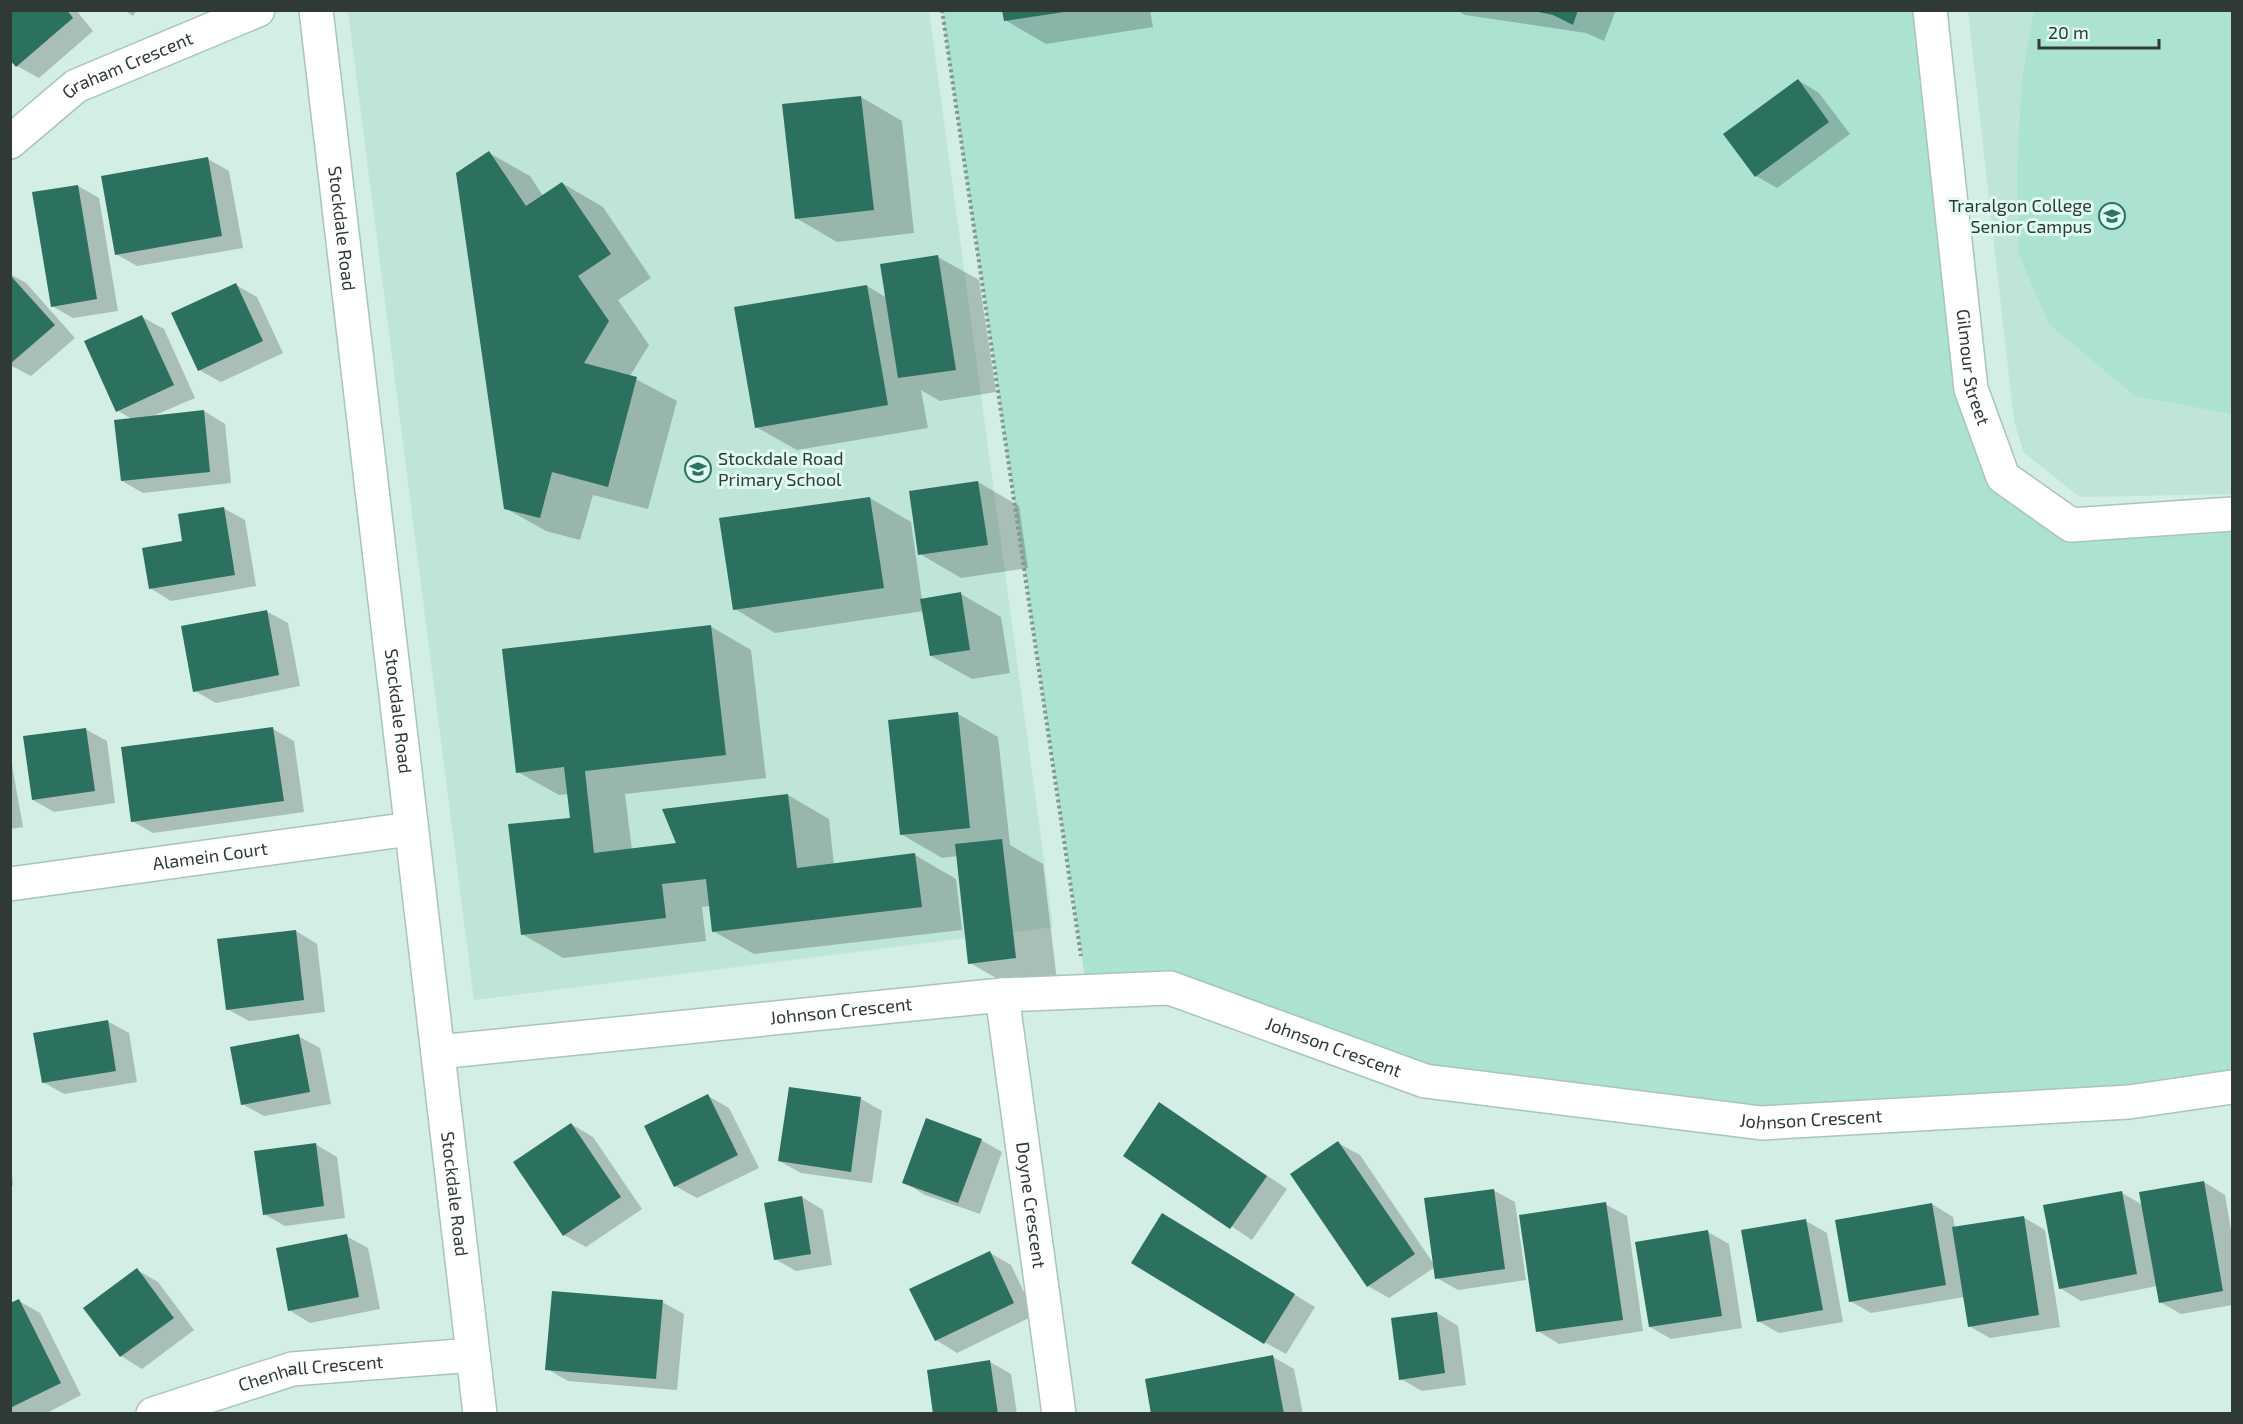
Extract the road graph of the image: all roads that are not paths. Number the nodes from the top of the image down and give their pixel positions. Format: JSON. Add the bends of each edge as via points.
{"nodes":[{"id":1,"x":258,"y":10,"type":"edge"},
{"id":2,"x":316,"y":10,"type":"edge"},
{"id":3,"x":1930,"y":10,"type":"edge"},
{"id":4,"x":10,"y":142,"type":"edge"},
{"id":5,"x":2232,"y":514,"type":"edge"},
{"id":6,"x":410,"y":829,"type":"junction"},
{"id":7,"x":10,"y":884,"type":"edge"},
{"id":8,"x":1002,"y":995,"type":"junction"},
{"id":9,"x":438,"y":1052,"type":"junction"},
{"id":10,"x":2232,"y":1087,"type":"edge"},
{"id":11,"x":473,"y":1355,"type":"junction"},
{"id":12,"x":153,"y":1413,"type":"edge"},
{"id":13,"x":480,"y":1413,"type":"edge"},
{"id":14,"x":1059,"y":1413,"type":"edge"}],
"edges":[{"from":1,"to":4,"type":"street","name":"Graham Crescent","via":[[76,86]]},
{"from":2,"to":6,"type":"street","name":"Stockdale Road"},
{"from":3,"to":5,"type":"street","name":"Gilmour Street","via":[[1971,389],[2003,477],[2071,525]]},
{"from":6,"to":7,"type":"street","name":"Alamein Court"},
{"from":6,"to":9,"type":"street","name":"Stockdale Road"},
{"from":8,"to":9,"type":"street","name":"Johnson Crescent"},
{"from":8,"to":10,"type":"street","name":"Johnson Crescent","via":[[1170,988],[1425,1081],[1762,1123],[2129,1102]]},
{"from":8,"to":14,"type":"street","name":"Doyne Crescent"},
{"from":9,"to":11,"type":"street","name":"Stockdale Road"},
{"from":11,"to":12,"type":"street","name":"Chenhall Crescent","via":[[292,1369]]},
{"from":11,"to":13,"type":"street","name":"Stockdale Road"}]}
